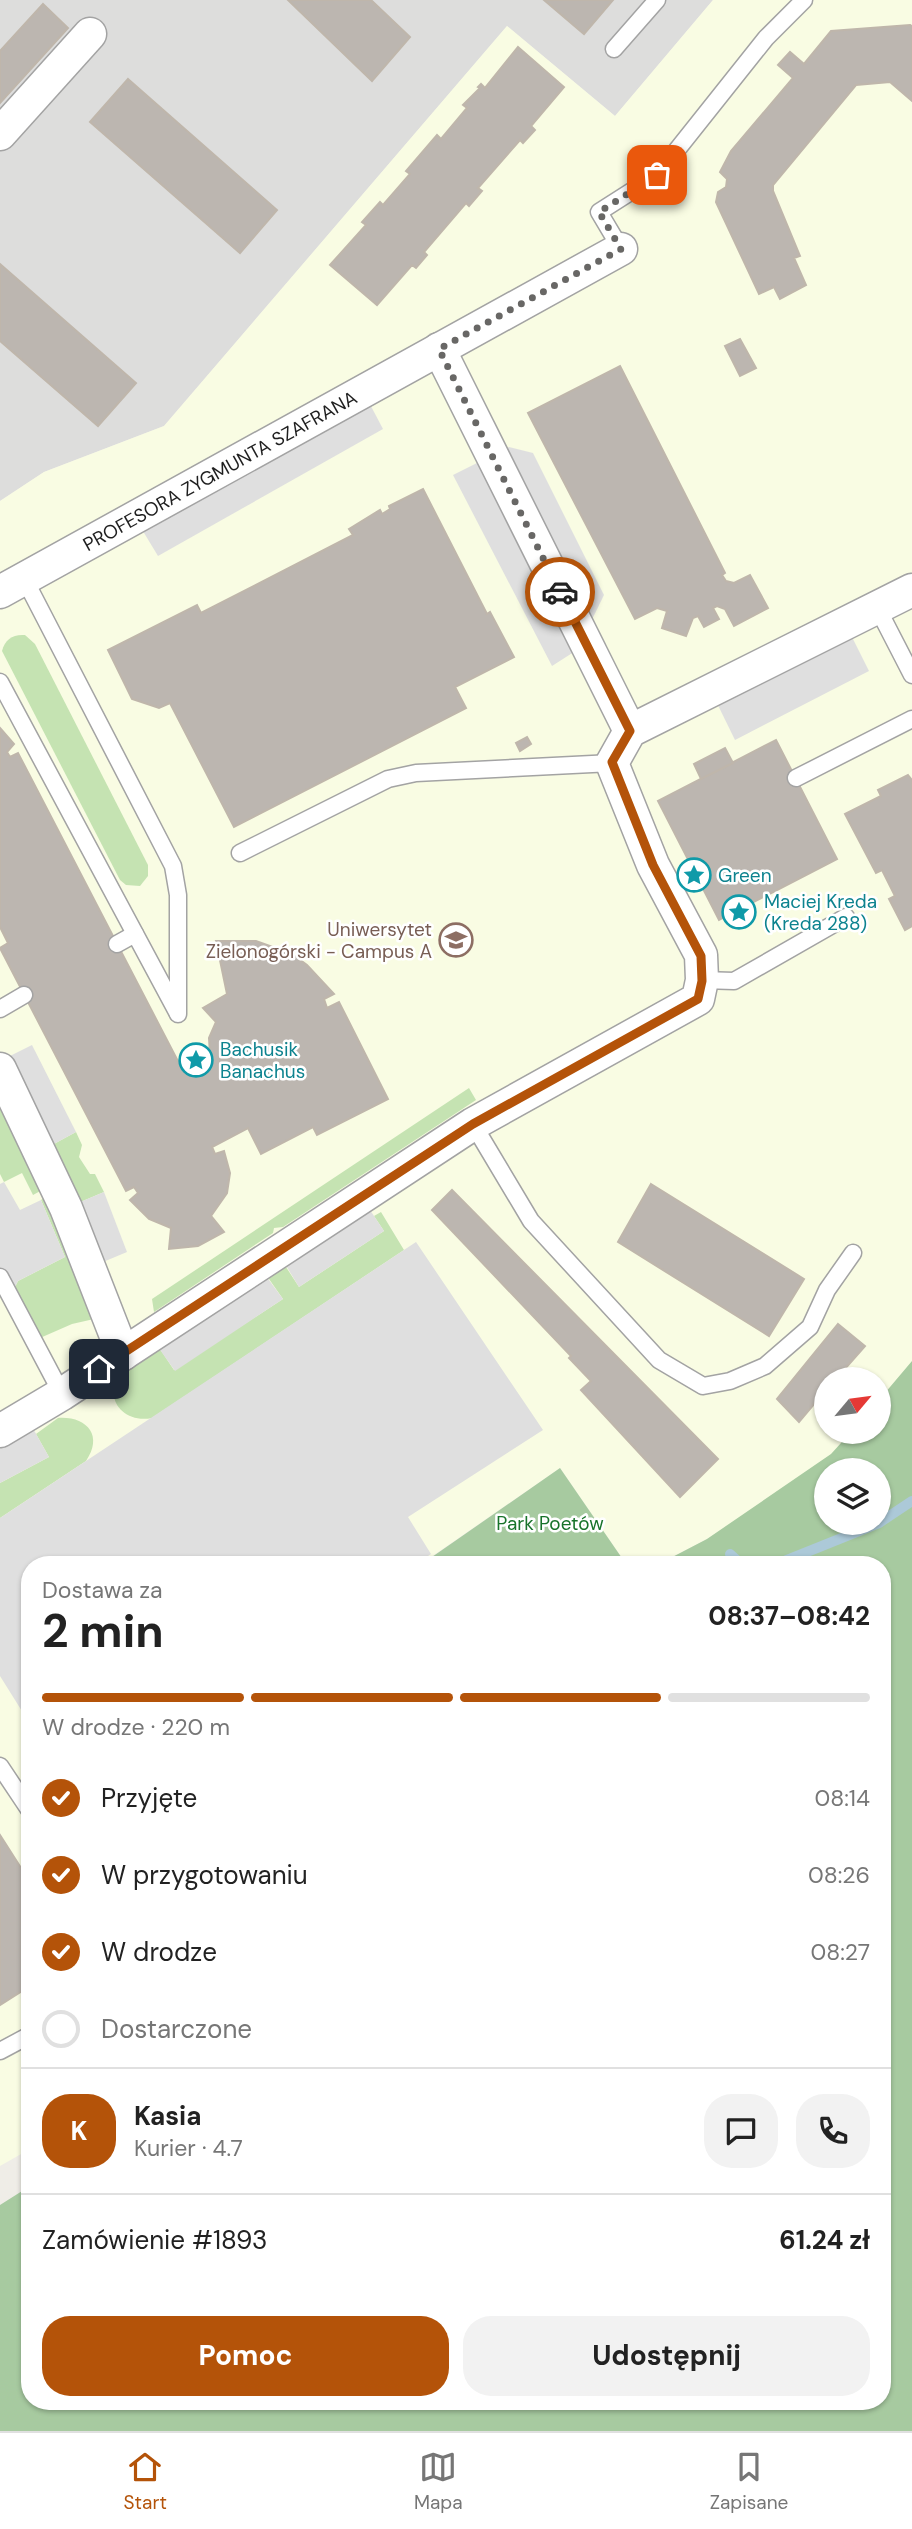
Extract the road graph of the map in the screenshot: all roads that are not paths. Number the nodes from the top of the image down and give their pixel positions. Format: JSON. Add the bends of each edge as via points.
{"nodes":[{"id":1,"x":657,"y":0,"type":"edge"},
{"id":2,"x":804,"y":0,"type":"edge"},
{"id":3,"x":90,"y":34,"type":"dead end"},
{"id":4,"x":614,"y":49,"type":"dead end"},
{"id":5,"x":0,"y":134,"type":"edge"},
{"id":6,"x":621,"y":249,"type":"joint"},
{"id":7,"x":439,"y":349,"type":"junction"},
{"id":8,"x":12,"y":585,"type":"edge"},
{"id":9,"x":912,"y":590,"type":"edge"},
{"id":10,"x":877,"y":607,"type":"junction"},
{"id":11,"x":912,"y":675,"type":"edge"},
{"id":12,"x":0,"y":682,"type":"edge"},
{"id":13,"x":912,"y":719,"type":"edge"},
{"id":14,"x":630,"y":731,"type":"junction"},
{"id":15,"x":612,"y":762,"type":"junction"},
{"id":16,"x":796,"y":778,"type":"dead end"},
{"id":17,"x":58,"y":790,"type":"junction"},
{"id":18,"x":42,"y":799,"type":"dead end"},
{"id":19,"x":240,"y":853,"type":"dead end"},
{"id":20,"x":846,"y":917,"type":"dead end"},
{"id":21,"x":135,"y":934,"type":"junction"},
{"id":22,"x":117,"y":944,"type":"dead end"},
{"id":23,"x":702,"y":981,"type":"junction"},
{"id":24,"x":24,"y":995,"type":"dead end"},
{"id":25,"x":0,"y":1009,"type":"edge"},
{"id":26,"x":0,"y":1069,"type":"edge"},
{"id":27,"x":473,"y":1124,"type":"junction"},
{"id":28,"x":853,"y":1254,"type":"dead end"},
{"id":29,"x":0,"y":1277,"type":"edge"},
{"id":30,"x":123,"y":1354,"type":"junction"},
{"id":31,"x":62,"y":1394,"type":"junction"},
{"id":32,"x":0,"y":1431,"type":"edge"},
{"id":33,"x":0,"y":1766,"type":"edge"},
{"id":34,"x":21,"y":1798,"type":"edge"},
{"id":35,"x":21,"y":2040,"type":"edge"},
{"id":36,"x":0,"y":2051,"type":"edge"}],
"edges":[{"from":1,"to":4,"type":"lane"},
{"from":2,"to":6,"type":"lane","via":[[766,38],[657,175],[599,212]]},
{"from":3,"to":5,"type":"street"},
{"from":6,"to":7,"type":"street","name":"PROFESORA ZYGMUNTA SZAFRANA"},
{"from":7,"to":8,"type":"street","name":"PROFESORA ZYGMUNTA SZAFRANA"},
{"from":7,"to":14,"type":"street"},
{"from":8,"to":21,"type":"lane","via":[[173,866],[178,895],[178,1014]]},
{"from":9,"to":10,"type":"street"},
{"from":10,"to":11,"type":"lane"},
{"from":10,"to":14,"type":"street"},
{"from":12,"to":17,"type":"lane"},
{"from":13,"to":16,"type":"lane"},
{"from":14,"to":15,"type":"street"},
{"from":15,"to":19,"type":"lane","via":[[416,773],[388,779]]},
{"from":15,"to":23,"type":"street","via":[[653,865],[701,956]]},
{"from":17,"to":18,"type":"lane"},
{"from":17,"to":21,"type":"lane"},
{"from":20,"to":23,"type":"lane","via":[[734,981]]},
{"from":21,"to":22,"type":"lane"},
{"from":23,"to":27,"type":"street","via":[[698,999]]},
{"from":24,"to":25,"type":"lane"},
{"from":26,"to":30,"type":"street","via":[[66,1208]]},
{"from":27,"to":28,"type":"lane","via":[[531,1221],[659,1360],[703,1386],[730,1381],[765,1366],[810,1327],[827,1290]]},
{"from":27,"to":30,"type":"street"},
{"from":29,"to":31,"type":"lane"},
{"from":30,"to":31,"type":"street"},
{"from":31,"to":32,"type":"street"},
{"from":33,"to":34,"type":"lane"},
{"from":35,"to":36,"type":"lane"}]}
